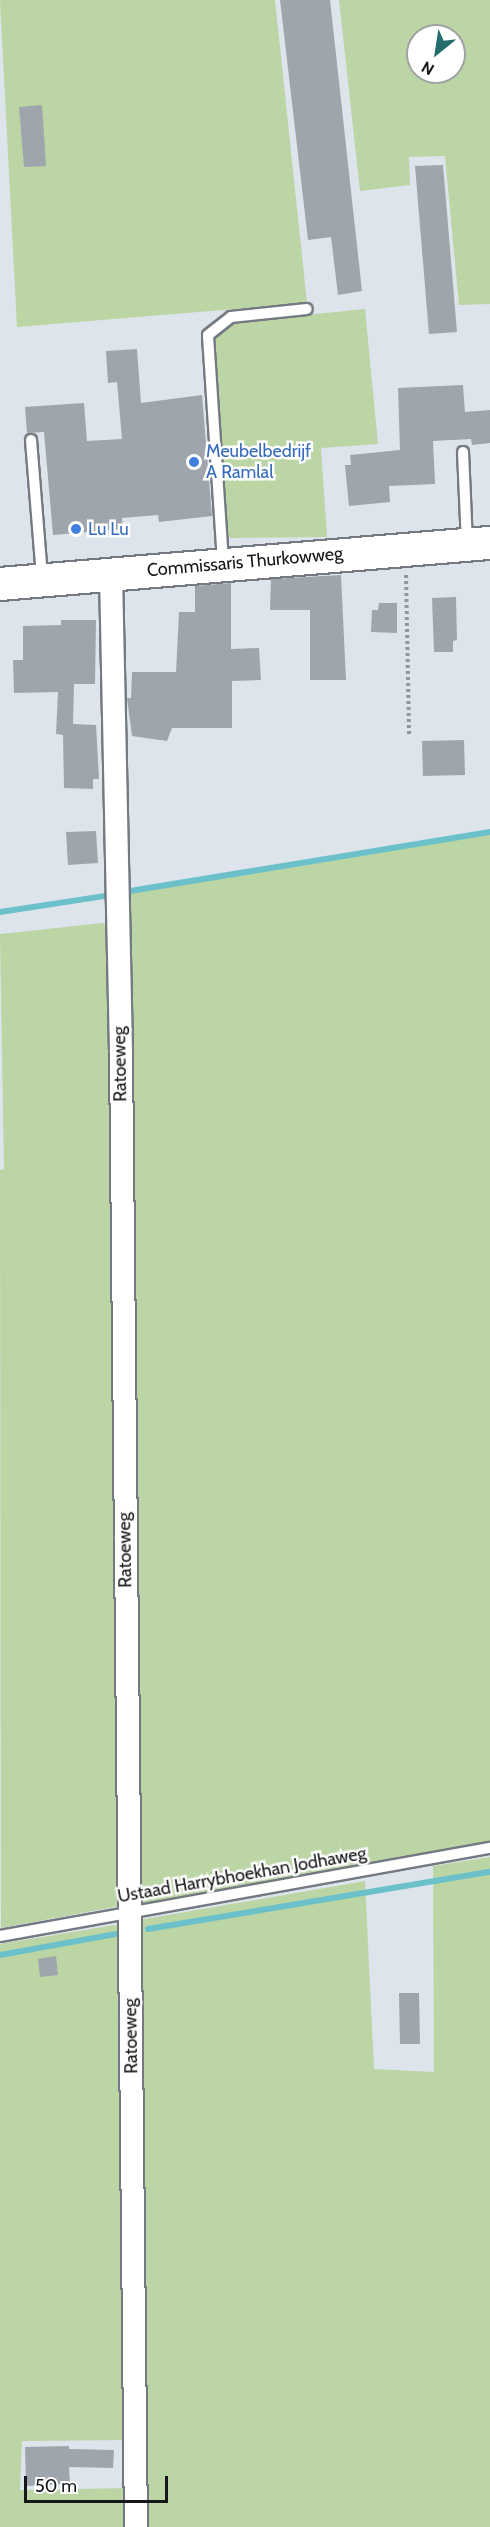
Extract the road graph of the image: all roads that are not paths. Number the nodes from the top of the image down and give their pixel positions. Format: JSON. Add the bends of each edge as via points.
{"nodes":[{"id":1,"x":307,"y":309,"type":"dead end"},
{"id":2,"x":31,"y":440,"type":"dead end"},
{"id":3,"x":463,"y":452,"type":"dead end"},
{"id":4,"x":479,"y":544,"type":"edge"},
{"id":5,"x":223,"y":562,"type":"junction"},
{"id":6,"x":111,"y":574,"type":"junction"},
{"id":7,"x":42,"y":578,"type":"junction"},
{"id":8,"x":0,"y":584,"type":"edge"},
{"id":9,"x":490,"y":1848,"type":"edge"},
{"id":10,"x":131,"y":1911,"type":"junction"},
{"id":11,"x":0,"y":1936,"type":"edge"},
{"id":12,"x":136,"y":2527,"type":"edge"}],
"edges":[{"from":1,"to":5,"type":"lane","via":[[231,317],[208,335],[206,354]]},
{"from":2,"to":7,"type":"lane"},
{"from":3,"to":4,"type":"lane"},
{"from":4,"to":5,"type":"main road","name":"Commissaris Thurkowweg"},
{"from":5,"to":6,"type":"main road","name":"Commissaris Thurkowweg"},
{"from":6,"to":7,"type":"main road","name":"Commissaris Thurkowweg"},
{"from":6,"to":10,"type":"street","name":"Ratoeweg"},
{"from":7,"to":8,"type":"main road","name":"Commissaris Thurkowweg"},
{"from":9,"to":10,"type":"lane","name":"Ustaad Harrybhoekhan Jodhaweg"},
{"from":10,"to":11,"type":"lane","name":"Ustaad Harrybhoekhan Jodhaweg"},
{"from":10,"to":12,"type":"street","name":"Ratoeweg"}]}
